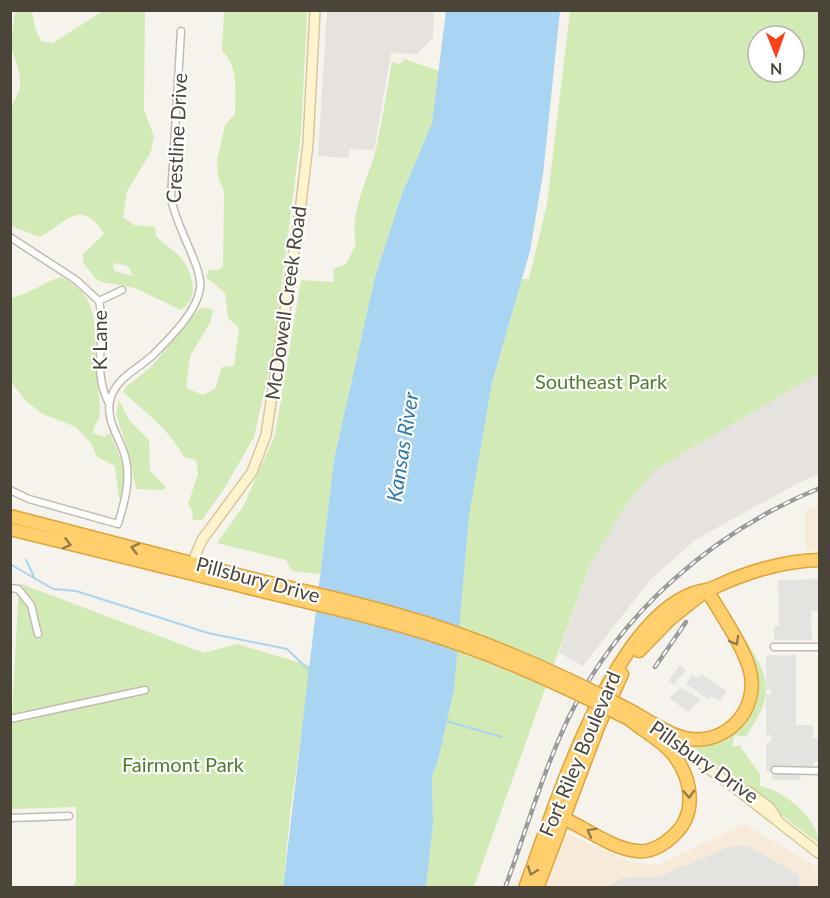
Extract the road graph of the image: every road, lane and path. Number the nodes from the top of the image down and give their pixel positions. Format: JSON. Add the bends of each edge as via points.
{"nodes":[{"id":1,"x":315,"y":10,"type":"edge"},
{"id":2,"x":181,"y":30,"type":"dead end"},
{"id":3,"x":10,"y":237,"type":"edge"},
{"id":4,"x":122,"y":290,"type":"dead end"},
{"id":5,"x":99,"y":301,"type":"junction"},
{"id":6,"x":110,"y":402,"type":"junction"},
{"id":7,"x":10,"y":490,"type":"edge"},
{"id":8,"x":10,"y":516,"type":"edge"},
{"id":9,"x":10,"y":529,"type":"edge"},
{"id":10,"x":819,"y":560,"type":"edge"},
{"id":11,"x":190,"y":568,"type":"junction"},
{"id":12,"x":10,"y":588,"type":"edge"},
{"id":13,"x":707,"y":590,"type":"junction"},
{"id":14,"x":38,"y":634,"type":"dead end"},
{"id":15,"x":774,"y":647,"type":"dead end"},
{"id":16,"x":819,"y":647,"type":"edge"},
{"id":17,"x":145,"y":690,"type":"dead end"},
{"id":18,"x":631,"y":716,"type":"junction"},
{"id":19,"x":10,"y":719,"type":"edge"},
{"id":20,"x":775,"y":770,"type":"dead end"},
{"id":21,"x":819,"y":771,"type":"edge"},
{"id":22,"x":69,"y":816,"type":"dead end"},
{"id":23,"x":558,"y":817,"type":"junction"},
{"id":24,"x":10,"y":818,"type":"edge"},
{"id":25,"x":819,"y":854,"type":"edge"},
{"id":26,"x":525,"y":888,"type":"edge"},
{"id":27,"x":537,"y":888,"type":"edge"}],
"edges":[{"from":1,"to":11,"type":"street","name":"McDowell Creek Road","via":[[308,144],[266,435],[249,479],[202,540]]},
{"from":2,"to":6,"type":"street","name":"Crestline Drive","via":[[171,197],[200,288],[186,317],[153,355],[123,378],[113,390]]},
{"from":3,"to":5,"type":"street","via":[[76,280]]},
{"from":4,"to":5,"type":"street","name":"K Lane"},
{"from":5,"to":6,"type":"street","name":"K Lane","via":[[100,381]]},
{"from":6,"to":7,"type":"street","via":[[109,414],[127,467],[128,486],[118,524],[29,500]]},
{"from":11,"to":8,"type":"highway","name":"Pillsbury Drive","one_way":true},
{"from":9,"to":11,"type":"highway","name":"Pillsbury Drive","one_way":true},
{"from":10,"to":13,"type":"highway","name":"Fort Riley Boulevard","via":[[747,572]]},
{"from":11,"to":18,"type":"highway","name":"Pillsbury Drive","bridge":true,"via":[[423,632],[479,651]]},
{"from":12,"to":14,"type":"street","via":[[18,589],[31,605]]},
{"from":13,"to":18,"type":"highway","one_way":true,"via":[[749,665],[753,683],[745,713],[737,724],[718,736],[697,739],[678,736]]},
{"from":13,"to":23,"type":"highway","name":"Fort Riley Boulevard","via":[[648,640],[616,684]]},
{"from":15,"to":16,"type":"street"},
{"from":17,"to":19,"type":"street"},
{"from":18,"to":23,"type":"highway","one_way":true,"via":[[672,753],[688,780],[690,799],[682,828],[655,848],[638,851]]},
{"from":18,"to":25,"type":"street","name":"Pillsbury Drive","via":[[777,819]]},
{"from":20,"to":21,"type":"street"},
{"from":22,"to":24,"type":"street"},
{"from":23,"to":26,"type":"highway","name":"Fort Riley Boulevard","one_way":true},
{"from":23,"to":27,"type":"highway","name":"Fort Riley Boulevard"}]}
